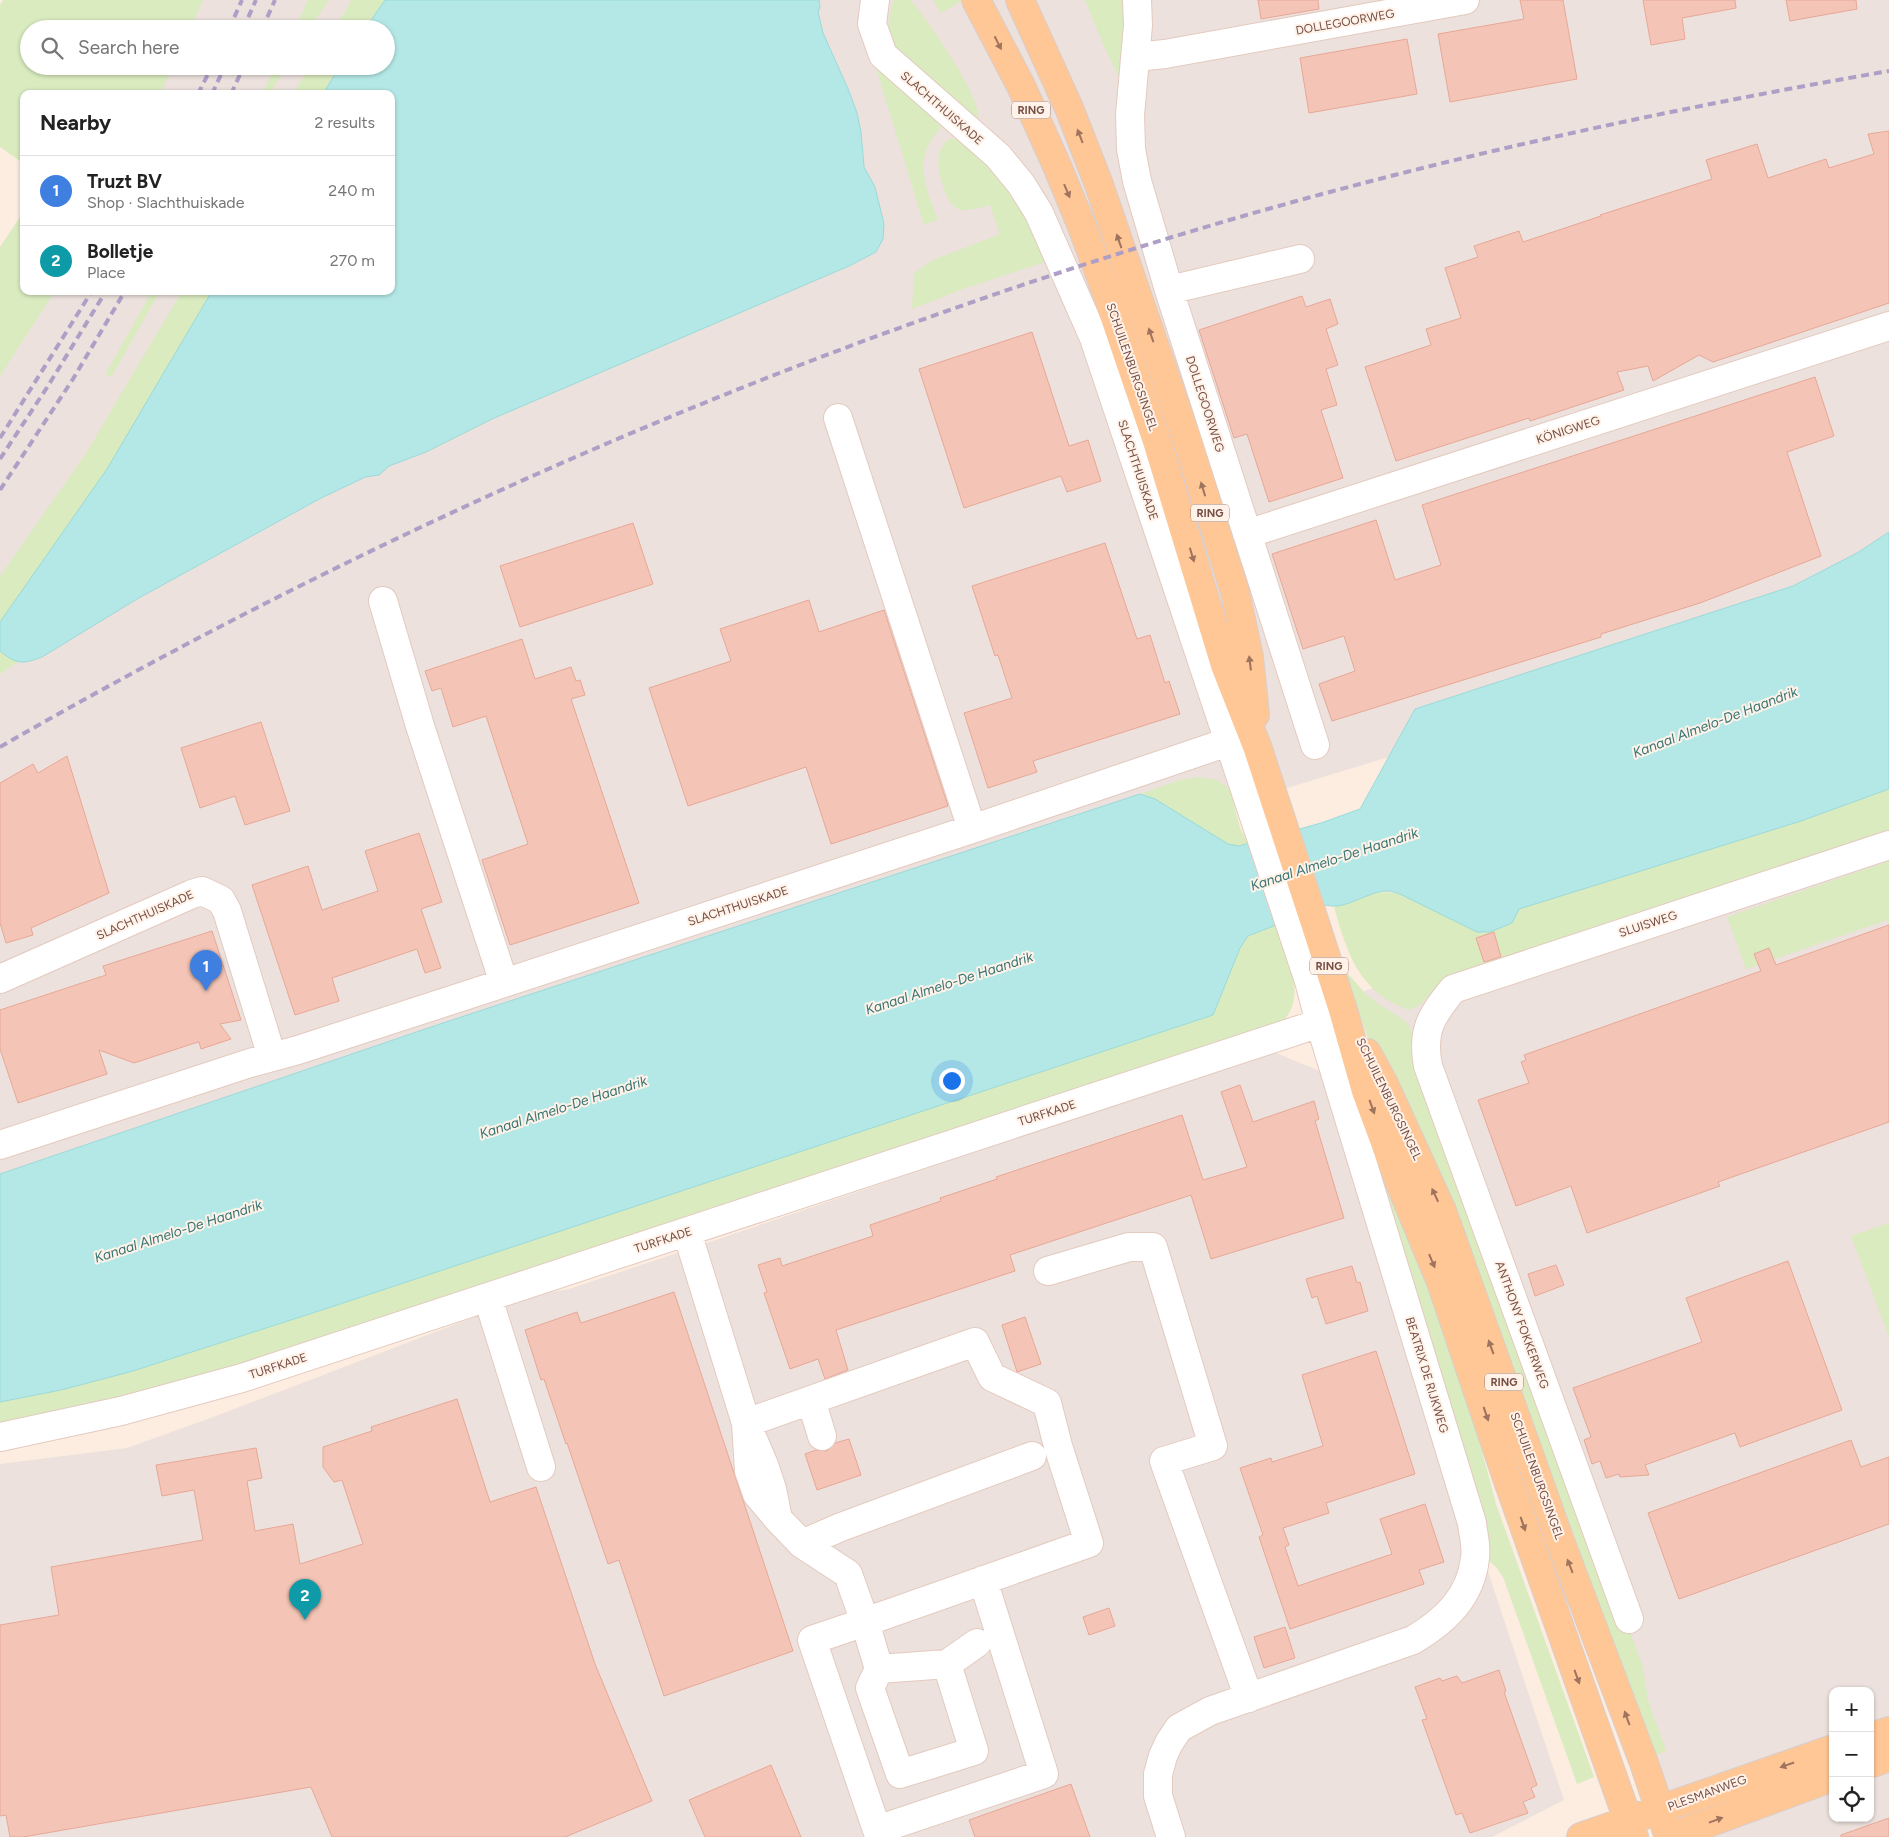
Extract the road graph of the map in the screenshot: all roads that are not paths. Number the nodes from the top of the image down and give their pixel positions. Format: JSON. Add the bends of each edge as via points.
{"nodes":[{"id":1,"x":875,"y":0,"type":"edge"},
{"id":2,"x":976,"y":0,"type":"edge"},
{"id":3,"x":1020,"y":0,"type":"edge"},
{"id":4,"x":1136,"y":0,"type":"edge"},
{"id":5,"x":1465,"y":0,"type":"edge"},
{"id":6,"x":1136,"y":57,"type":"junction"},
{"id":7,"x":1300,"y":259,"type":"dead end"},
{"id":8,"x":1169,"y":290,"type":"junction"},
{"id":9,"x":1889,"y":326,"type":"edge"},
{"id":10,"x":838,"y":418,"type":"dead end"},
{"id":11,"x":1246,"y":534,"type":"junction"},
{"id":12,"x":383,"y":601,"type":"dead end"},
{"id":13,"x":1228,"y":742,"type":"junction"},
{"id":14,"x":1315,"y":745,"type":"dead end"},
{"id":15,"x":1257,"y":746,"type":"junction"},
{"id":16,"x":1272,"y":828,"type":"junction"},
{"id":17,"x":972,"y":829,"type":"junction"},
{"id":18,"x":1889,"y":845,"type":"edge"},
{"id":19,"x":1304,"y":926,"type":"junction"},
{"id":20,"x":0,"y":979,"type":"edge"},
{"id":21,"x":504,"y":983,"type":"junction"},
{"id":22,"x":1343,"y":1010,"type":"junction"},
{"id":23,"x":1320,"y":1023,"type":"junction"},
{"id":24,"x":1427,"y":1029,"type":"joint"},
{"id":25,"x":272,"y":1057,"type":"junction"},
{"id":26,"x":0,"y":1145,"type":"edge"},
{"id":27,"x":687,"y":1232,"type":"junction"},
{"id":28,"x":1048,"y":1271,"type":"dead end"},
{"id":29,"x":488,"y":1298,"type":"junction"},
{"id":30,"x":811,"y":1400,"type":"junction"},
{"id":31,"x":746,"y":1423,"type":"junction"},
{"id":32,"x":822,"y":1436,"type":"dead end"},
{"id":33,"x":0,"y":1437,"type":"edge"},
{"id":34,"x":1032,"y":1456,"type":"dead end"},
{"id":35,"x":542,"y":1467,"type":"dead end"},
{"id":36,"x":802,"y":1544,"type":"junction"},
{"id":37,"x":983,"y":1580,"type":"junction"},
{"id":38,"x":1629,"y":1619,"type":"dead end"},
{"id":39,"x":864,"y":1622,"type":"junction"},
{"id":40,"x":977,"y":1642,"type":"dead end"},
{"id":41,"x":947,"y":1664,"type":"junction"},
{"id":42,"x":879,"y":1669,"type":"junction"},
{"id":43,"x":1249,"y":1698,"type":"junction"},
{"id":44,"x":1889,"y":1732,"type":"edge"},
{"id":45,"x":1874,"y":1735,"type":"edge"},
{"id":46,"x":1829,"y":1750,"type":"edge"},
{"id":47,"x":1889,"y":1757,"type":"edge"},
{"id":48,"x":1874,"y":1763,"type":"edge"},
{"id":49,"x":1829,"y":1778,"type":"edge"},
{"id":50,"x":1660,"y":1809,"type":"junction"},
{"id":51,"x":1631,"y":1829,"type":"edge"},
{"id":52,"x":1170,"y":1837,"type":"edge"},
{"id":53,"x":1581,"y":1837,"type":"edge"},
{"id":54,"x":1670,"y":1837,"type":"edge"}],
"edges":[{"from":1,"to":13,"type":"street","name":"SLACHTHUISKADE","via":[[872,24],[883,55],[998,156],[1039,213],[1094,338]]},
{"from":2,"to":15,"type":"main road","name":"SCHUILENBURGSINGEL","number":"RING","one_way":true,"via":[[1020,86],[1081,224],[1157,441],[1225,665]]},
{"from":15,"to":3,"type":"main road","name":"SCHUILENBURGSINGEL","number":"RING","one_way":true,"via":[[1249,657],[1235,592],[1186,437],[1094,172]]},
{"from":4,"to":6,"type":"street","name":"DOLLEGOORWEG"},
{"from":5,"to":6,"type":"street","name":"DOLLEGOORWEG"},
{"from":6,"to":8,"type":"street","name":"DOLLEGOORWEG","via":[[1130,115],[1132,149],[1141,200]]},
{"from":7,"to":8,"type":"street"},
{"from":8,"to":11,"type":"street","name":"DOLLEGOORWEG"},
{"from":9,"to":11,"type":"street","name":"KÖNIGWEG"},
{"from":10,"to":17,"type":"street"},
{"from":11,"to":14,"type":"street","name":"DOLLEGOORWEG"},
{"from":12,"to":21,"type":"street"},
{"from":13,"to":16,"type":"street"},
{"from":13,"to":17,"type":"street","name":"SLACHTHUISKADE"},
{"from":15,"to":16,"type":"main road","name":"SCHUILENBURGSINGEL","number":"RING"},
{"from":16,"to":19,"type":"main road","name":"SCHUILENBURGSINGEL","number":"RING"},
{"from":17,"to":21,"type":"street","name":"SLACHTHUISKADE"},
{"from":18,"to":24,"type":"street","name":"SLUISWEG","via":[[1453,989],[1435,1011]]},
{"from":19,"to":22,"type":"main road","name":"SCHUILENBURGSINGEL","number":"RING"},
{"from":19,"to":23,"type":"street","name":"BEATRIX DE RIJKWEG","via":[[1309,981]]},
{"from":20,"to":25,"type":"street","name":"SLACHTHUISKADE","via":[[202,890],[221,900],[227,911]]},
{"from":21,"to":25,"type":"street","name":"SLACHTHUISKADE"},
{"from":50,"to":22,"type":"main road","name":"SCHUILENBURGSINGEL","number":"RING","one_way":true,"via":[[1442,1211],[1384,1084]]},
{"from":22,"to":51,"type":"main road","name":"SCHUILENBURGSINGEL","number":"RING","one_way":true,"via":[[1366,1091],[1441,1282]]},
{"from":23,"to":27,"type":"street","name":"TURFKADE"},
{"from":23,"to":43,"type":"street","name":"BEATRIX DE RIJKWEG","via":[[1472,1523],[1476,1557],[1468,1586],[1454,1609],[1434,1628],[1413,1640]]},
{"from":24,"to":38,"type":"street","name":"ANTHONY FOKKERWEG","via":[[1424,1050],[1428,1066]]},
{"from":25,"to":26,"type":"street","name":"SLACHTHUISKADE"},
{"from":27,"to":29,"type":"street","name":"TURFKADE"},
{"from":27,"to":31,"type":"street"},
{"from":28,"to":43,"type":"street","via":[[1129,1247],[1153,1247],[1213,1446],[1164,1461]]},
{"from":29,"to":33,"type":"street","name":"TURFKADE","via":[[242,1378],[121,1411]]},
{"from":29,"to":35,"type":"street"},
{"from":30,"to":31,"type":"street"},
{"from":30,"to":32,"type":"street"},
{"from":30,"to":37,"type":"street","via":[[975,1342],[992,1377],[1047,1402],[1090,1543]]},
{"from":31,"to":36,"type":"street","via":[[761,1480],[778,1519]]},
{"from":34,"to":36,"type":"street"},
{"from":36,"to":39,"type":"street","via":[[848,1574]]},
{"from":37,"to":39,"type":"street"},
{"from":37,"to":39,"type":"street","via":[[1044,1774],[877,1830],[812,1640]]},
{"from":39,"to":42,"type":"street"},
{"from":40,"to":41,"type":"street"},
{"from":41,"to":42,"type":"street"},
{"from":41,"to":42,"type":"street","via":[[974,1751],[900,1774],[870,1688]]},
{"from":43,"to":52,"type":"street","name":"BEATRIX DE RIJKWEG","via":[[1179,1728],[1169,1743],[1158,1774],[1158,1796]]},
{"from":44,"to":45,"type":"main road"},
{"from":46,"to":50,"type":"main road","name":"PLESMANWEG","one_way":true},
{"from":47,"to":48,"type":"main road"},
{"from":54,"to":49,"type":"main road","one_way":true},
{"from":50,"to":51,"type":"main road","name":"PLESMANWEG"},
{"from":50,"to":54,"type":"main road","number":"RING"},
{"from":51,"to":53,"type":"main road","name":"PLESMANWEG"}]}
